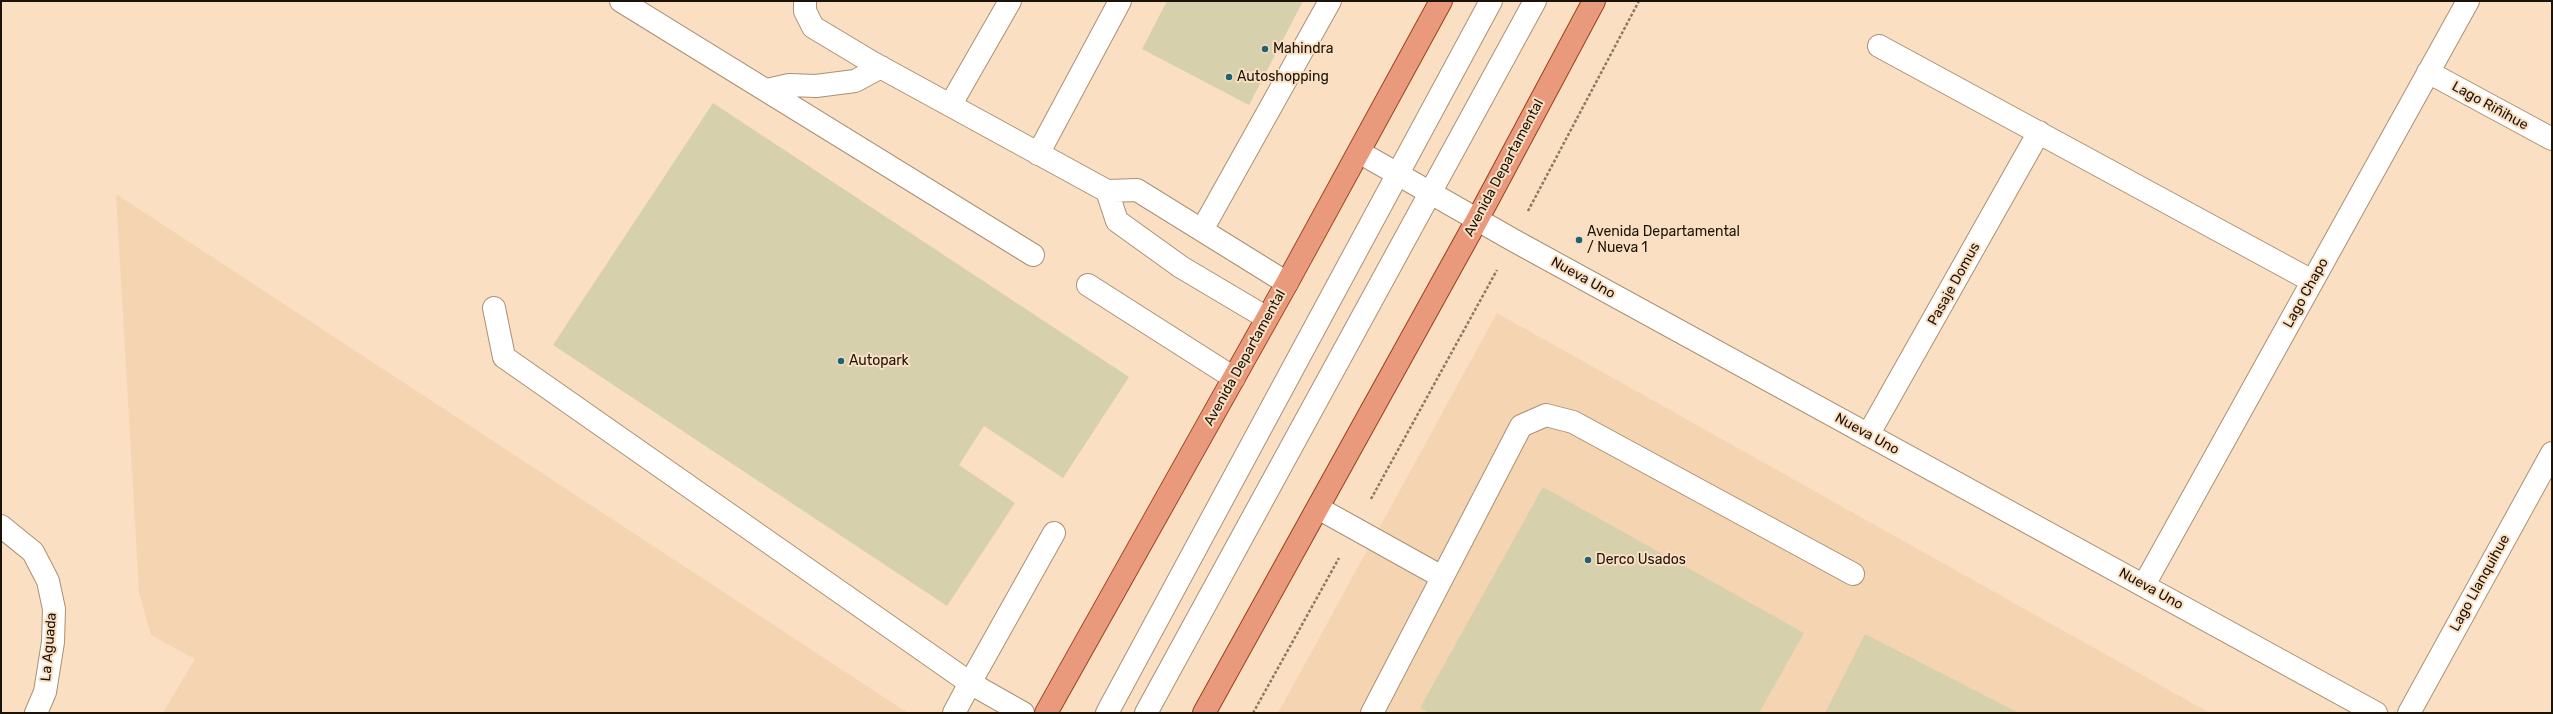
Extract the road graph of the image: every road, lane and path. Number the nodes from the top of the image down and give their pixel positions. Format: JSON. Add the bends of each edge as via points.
{"nodes":[{"id":1,"x":621,"y":1,"type":"edge"},
{"id":2,"x":805,"y":1,"type":"edge"},
{"id":3,"x":1010,"y":1,"type":"edge"},
{"id":4,"x":1120,"y":1,"type":"edge"},
{"id":5,"x":1330,"y":1,"type":"edge"},
{"id":6,"x":1440,"y":1,"type":"edge"},
{"id":7,"x":1491,"y":1,"type":"edge"},
{"id":8,"x":1535,"y":1,"type":"edge"},
{"id":9,"x":1594,"y":1,"type":"edge"},
{"id":10,"x":1639,"y":1,"type":"edge"},
{"id":11,"x":2468,"y":1,"type":"edge"},
{"id":12,"x":1879,"y":46,"type":"dead end"},
{"id":13,"x":881,"y":67,"type":"junction"},
{"id":14,"x":2428,"y":72,"type":"junction"},
{"id":15,"x":767,"y":90,"type":"junction"},
{"id":16,"x":950,"y":104,"type":"junction"},
{"id":17,"x":2039,"y":132,"type":"junction"},
{"id":18,"x":2552,"y":139,"type":"edge"},
{"id":19,"x":1359,"y":152,"type":"junction"},
{"id":20,"x":1038,"y":154,"type":"junction"},
{"id":21,"x":1397,"y":174,"type":"junction"},
{"id":22,"x":1107,"y":191,"type":"junction"},
{"id":23,"x":1430,"y":194,"type":"junction"},
{"id":24,"x":1477,"y":220,"type":"junction"},
{"id":25,"x":1202,"y":230,"type":"junction"},
{"id":26,"x":1512,"y":240,"type":"junction"},
{"id":27,"x":1033,"y":255,"type":"dead end"},
{"id":28,"x":2312,"y":281,"type":"junction"},
{"id":29,"x":1287,"y":282,"type":"junction"},
{"id":30,"x":1088,"y":284,"type":"dead end"},
{"id":31,"x":494,"y":308,"type":"dead end"},
{"id":32,"x":1267,"y":318,"type":"junction"},
{"id":33,"x":1234,"y":378,"type":"junction"},
{"id":34,"x":1868,"y":435,"type":"junction"},
{"id":35,"x":2552,"y":453,"type":"edge"},
{"id":36,"x":1318,"y":508,"type":"junction"},
{"id":37,"x":1,"y":526,"type":"edge"},
{"id":38,"x":1355,"y":528,"type":"junction"},
{"id":39,"x":1054,"y":533,"type":"dead end"},
{"id":40,"x":1853,"y":574,"type":"dead end"},
{"id":41,"x":1442,"y":577,"type":"junction"},
{"id":42,"x":2144,"y":585,"type":"junction"},
{"id":43,"x":970,"y":683,"type":"junction"},
{"id":44,"x":36,"y":713,"type":"edge"},
{"id":45,"x":954,"y":713,"type":"edge"},
{"id":46,"x":1023,"y":713,"type":"edge"},
{"id":47,"x":1046,"y":713,"type":"edge"},
{"id":48,"x":1107,"y":713,"type":"edge"},
{"id":49,"x":1146,"y":713,"type":"edge"},
{"id":50,"x":1204,"y":713,"type":"edge"},
{"id":51,"x":1253,"y":713,"type":"edge"},
{"id":52,"x":1372,"y":713,"type":"edge"},
{"id":53,"x":2376,"y":713,"type":"edge"},
{"id":54,"x":2409,"y":713,"type":"edge"}],
"edges":[{"from":1,"to":15,"type":"street"},
{"from":2,"to":13,"type":"street","via":[[805,11],[813,27]]},
{"from":3,"to":16,"type":"street"},
{"from":4,"to":20,"type":"street"},
{"from":5,"to":25,"type":"street"},
{"from":6,"to":19,"type":"main road","name":"Avenida Departamental"},
{"from":7,"to":21,"type":"street"},
{"from":8,"to":23,"type":"street"},
{"from":9,"to":24,"type":"main road","name":"Avenida Departamental"},
{"from":10,"to":26,"type":"path"},
{"from":11,"to":14,"type":"street","name":"Lago Chapo"},
{"from":12,"to":17,"type":"street"},
{"from":13,"to":15,"type":"street","via":[[855,81],[816,86],[790,85]]},
{"from":13,"to":16,"type":"street"},
{"from":14,"to":18,"type":"street","name":"Lago Riñihue"},
{"from":14,"to":28,"type":"street","name":"Lago Chapo"},
{"from":15,"to":27,"type":"street"},
{"from":16,"to":20,"type":"street"},
{"from":17,"to":28,"type":"street"},
{"from":17,"to":34,"type":"street","name":"Pasaje Domus"},
{"from":19,"to":21,"type":"street","name":"Nueva Uno"},
{"from":19,"to":29,"type":"main road","name":"Avenida Departamental"},
{"from":20,"to":22,"type":"street"},
{"from":21,"to":23,"type":"street","name":"Nueva Uno"},
{"from":21,"to":48,"type":"street"},
{"from":22,"to":25,"type":"street","via":[[1137,190]]},
{"from":22,"to":32,"type":"street","via":[[1117,221],[1181,267]]},
{"from":23,"to":24,"type":"street","name":"Nueva Uno"},
{"from":23,"to":49,"type":"street"},
{"from":24,"to":26,"type":"street","name":"Nueva Uno"},
{"from":24,"to":36,"type":"main road","name":"Avenida Departamental"},
{"from":25,"to":29,"type":"street"},
{"from":26,"to":34,"type":"street","name":"Nueva Uno"},
{"from":26,"to":38,"type":"path"},
{"from":28,"to":42,"type":"street","name":"Lago Chapo"},
{"from":29,"to":32,"type":"main road","name":"Avenida Departamental"},
{"from":30,"to":33,"type":"street"},
{"from":31,"to":43,"type":"street","via":[[504,357]]},
{"from":32,"to":33,"type":"main road","name":"Avenida Departamental"},
{"from":33,"to":47,"type":"main road","name":"Avenida Departamental"},
{"from":34,"to":42,"type":"street","name":"Nueva Uno"},
{"from":35,"to":54,"type":"street","name":"Lago Llanquihue"},
{"from":36,"to":38,"type":"street"},
{"from":36,"to":50,"type":"main road","name":"Avenida Departamental"},
{"from":37,"to":44,"type":"street","name":"La Aguada","via":[[33,552],[48,581],[54,609],[53,642],[45,692]]},
{"from":38,"to":41,"type":"street"},
{"from":38,"to":51,"type":"path"},
{"from":39,"to":43,"type":"street"},
{"from":40,"to":41,"type":"street","via":[[1573,422],[1546,415],[1521,426]]},
{"from":41,"to":52,"type":"street"},
{"from":42,"to":53,"type":"street","name":"Nueva Uno"},
{"from":43,"to":45,"type":"street"},
{"from":43,"to":46,"type":"street"}]}
